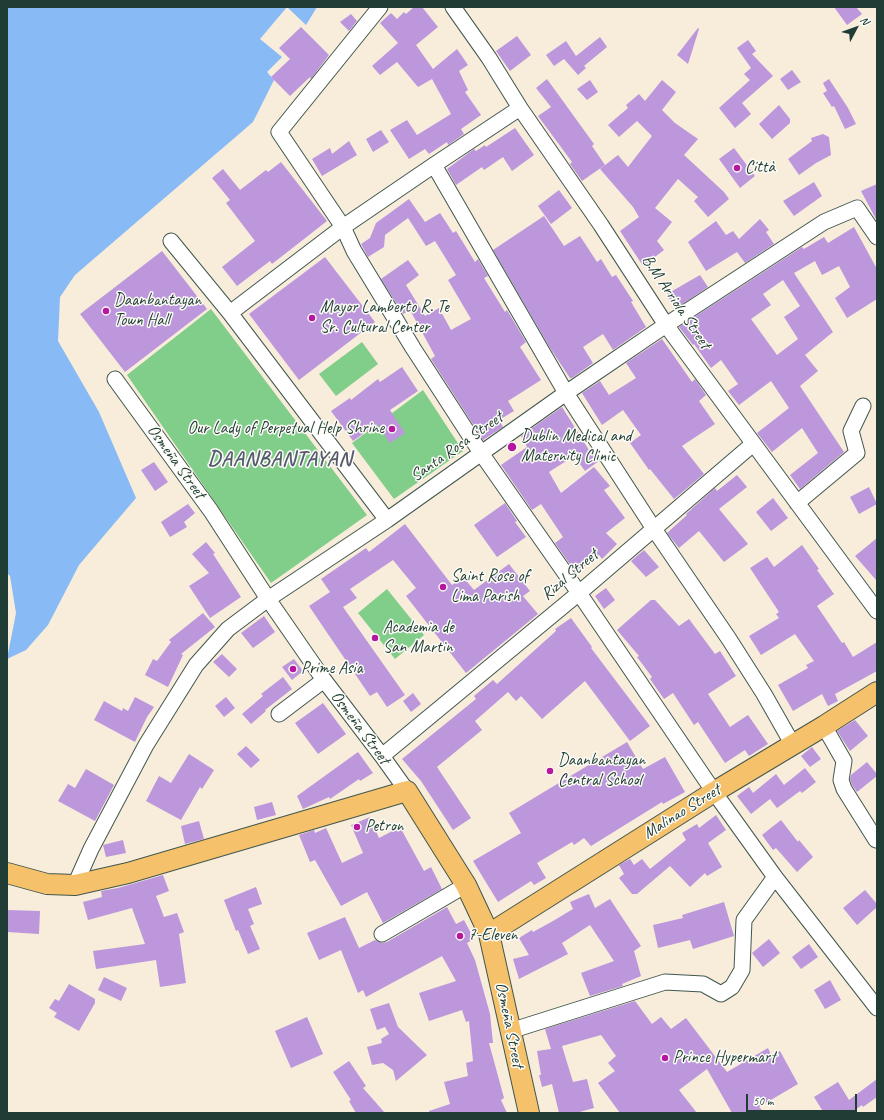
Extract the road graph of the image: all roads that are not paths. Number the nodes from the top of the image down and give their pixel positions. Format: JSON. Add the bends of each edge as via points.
{"nodes":[{"id":1,"x":380,"y":7,"type":"edge"},
{"id":2,"x":453,"y":7,"type":"edge"},
{"id":3,"x":520,"y":108,"type":"junction"},
{"id":4,"x":434,"y":164,"type":"junction"},
{"id":5,"x":343,"y":227,"type":"junction"},
{"id":6,"x":877,"y":237,"type":"edge"},
{"id":7,"x":171,"y":241,"type":"dead end"},
{"id":8,"x":230,"y":313,"type":"junction"},
{"id":9,"x":666,"y":324,"type":"junction"},
{"id":10,"x":115,"y":380,"type":"dead end"},
{"id":11,"x":566,"y":393,"type":"junction"},
{"id":12,"x":863,"y":406,"type":"dead end"},
{"id":13,"x":753,"y":444,"type":"junction"},
{"id":14,"x":481,"y":453,"type":"junction"},
{"id":15,"x":797,"y":503,"type":"junction"},
{"id":16,"x":387,"y":520,"type":"junction"},
{"id":17,"x":654,"y":529,"type":"junction"},
{"id":18,"x":579,"y":593,"type":"junction"},
{"id":19,"x":268,"y":599,"type":"junction"},
{"id":20,"x":877,"y":611,"type":"edge"},
{"id":21,"x":324,"y":680,"type":"junction"},
{"id":22,"x":877,"y":692,"type":"edge"},
{"id":23,"x":279,"y":714,"type":"dead end"},
{"id":24,"x":824,"y":726,"type":"junction"},
{"id":25,"x":792,"y":745,"type":"junction"},
{"id":26,"x":382,"y":756,"type":"junction"},
{"id":27,"x":407,"y":791,"type":"junction"},
{"id":28,"x":714,"y":792,"type":"junction"},
{"id":29,"x":876,"y":840,"type":"edge"},
{"id":30,"x":7,"y":873,"type":"edge"},
{"id":31,"x":775,"y":877,"type":"junction"},
{"id":32,"x":75,"y":885,"type":"junction"},
{"id":33,"x":466,"y":885,"type":"junction"},
{"id":34,"x":382,"y":934,"type":"dead end"},
{"id":35,"x":489,"y":934,"type":"junction"},
{"id":36,"x":877,"y":1008,"type":"edge"},
{"id":37,"x":510,"y":1031,"type":"junction"},
{"id":38,"x":529,"y":1113,"type":"edge"}],
"edges":[{"from":1,"to":5,"type":"street","via":[[279,132]]},
{"from":2,"to":3,"type":"street","name":"B.M Arriola Street"},
{"from":3,"to":4,"type":"street"},
{"from":3,"to":9,"type":"street","name":"B.M Arriola Street"},
{"from":4,"to":5,"type":"street"},
{"from":4,"to":11,"type":"street"},
{"from":5,"to":8,"type":"street"},
{"from":5,"to":14,"type":"street","via":[[354,251],[413,348]]},
{"from":6,"to":9,"type":"street","name":"Santa Rosa Street","via":[[857,208],[824,222]]},
{"from":7,"to":8,"type":"street"},
{"from":8,"to":16,"type":"street"},
{"from":9,"to":11,"type":"street","name":"Santa Rosa Street"},
{"from":9,"to":13,"type":"street","name":"B.M Arriola Street"},
{"from":10,"to":19,"type":"street","name":"Osmeña Street","via":[[211,511]]},
{"from":11,"to":14,"type":"street","name":"Santa Rosa Street"},
{"from":11,"to":17,"type":"street"},
{"from":12,"to":15,"type":"street","via":[[851,431],[857,453]]},
{"from":13,"to":15,"type":"street","name":"B.M Arriola Street"},
{"from":13,"to":17,"type":"street","name":"Rizal Street"},
{"from":14,"to":16,"type":"street","name":"Santa Rosa Street"},
{"from":14,"to":18,"type":"street"},
{"from":15,"to":20,"type":"street","name":"B.M Arriola Street"},
{"from":16,"to":19,"type":"street","name":"Santa Rosa Street"},
{"from":17,"to":18,"type":"street","name":"Rizal Street"},
{"from":17,"to":25,"type":"street","via":[[756,682]]},
{"from":18,"to":26,"type":"street","name":"Rizal Street"},
{"from":18,"to":28,"type":"street"},
{"from":19,"to":21,"type":"street","name":"Osmeña Street"},
{"from":19,"to":32,"type":"street","name":"Santa Rosa Street","via":[[228,629],[196,665],[146,745],[91,849]]},
{"from":21,"to":23,"type":"street"},
{"from":21,"to":26,"type":"street","name":"Osmeña Street"},
{"from":22,"to":24,"type":"main road","name":"Malinao Street"},
{"from":24,"to":25,"type":"main road","name":"Malinao Street"},
{"from":24,"to":29,"type":"street","via":[[844,761],[841,780],[844,789]]},
{"from":25,"to":28,"type":"main road","name":"Malinao Street"},
{"from":26,"to":27,"type":"street","name":"Osmeña Street"},
{"from":27,"to":32,"type":"main road","via":[[128,873]]},
{"from":27,"to":33,"type":"main road","name":"Osmeña Street"},
{"from":28,"to":31,"type":"street"},
{"from":28,"to":35,"type":"main road","name":"Malinao Street"},
{"from":30,"to":32,"type":"main road","via":[[47,884]]},
{"from":31,"to":36,"type":"street"},
{"from":31,"to":37,"type":"street","via":[[744,920],[742,970],[732,987],[721,994],[703,984],[665,982]]},
{"from":33,"to":34,"type":"street"},
{"from":33,"to":35,"type":"main road","name":"Osmeña Street"},
{"from":35,"to":37,"type":"main road","name":"Osmeña Street"},
{"from":37,"to":38,"type":"main road","name":"Osmeña Street"}]}
